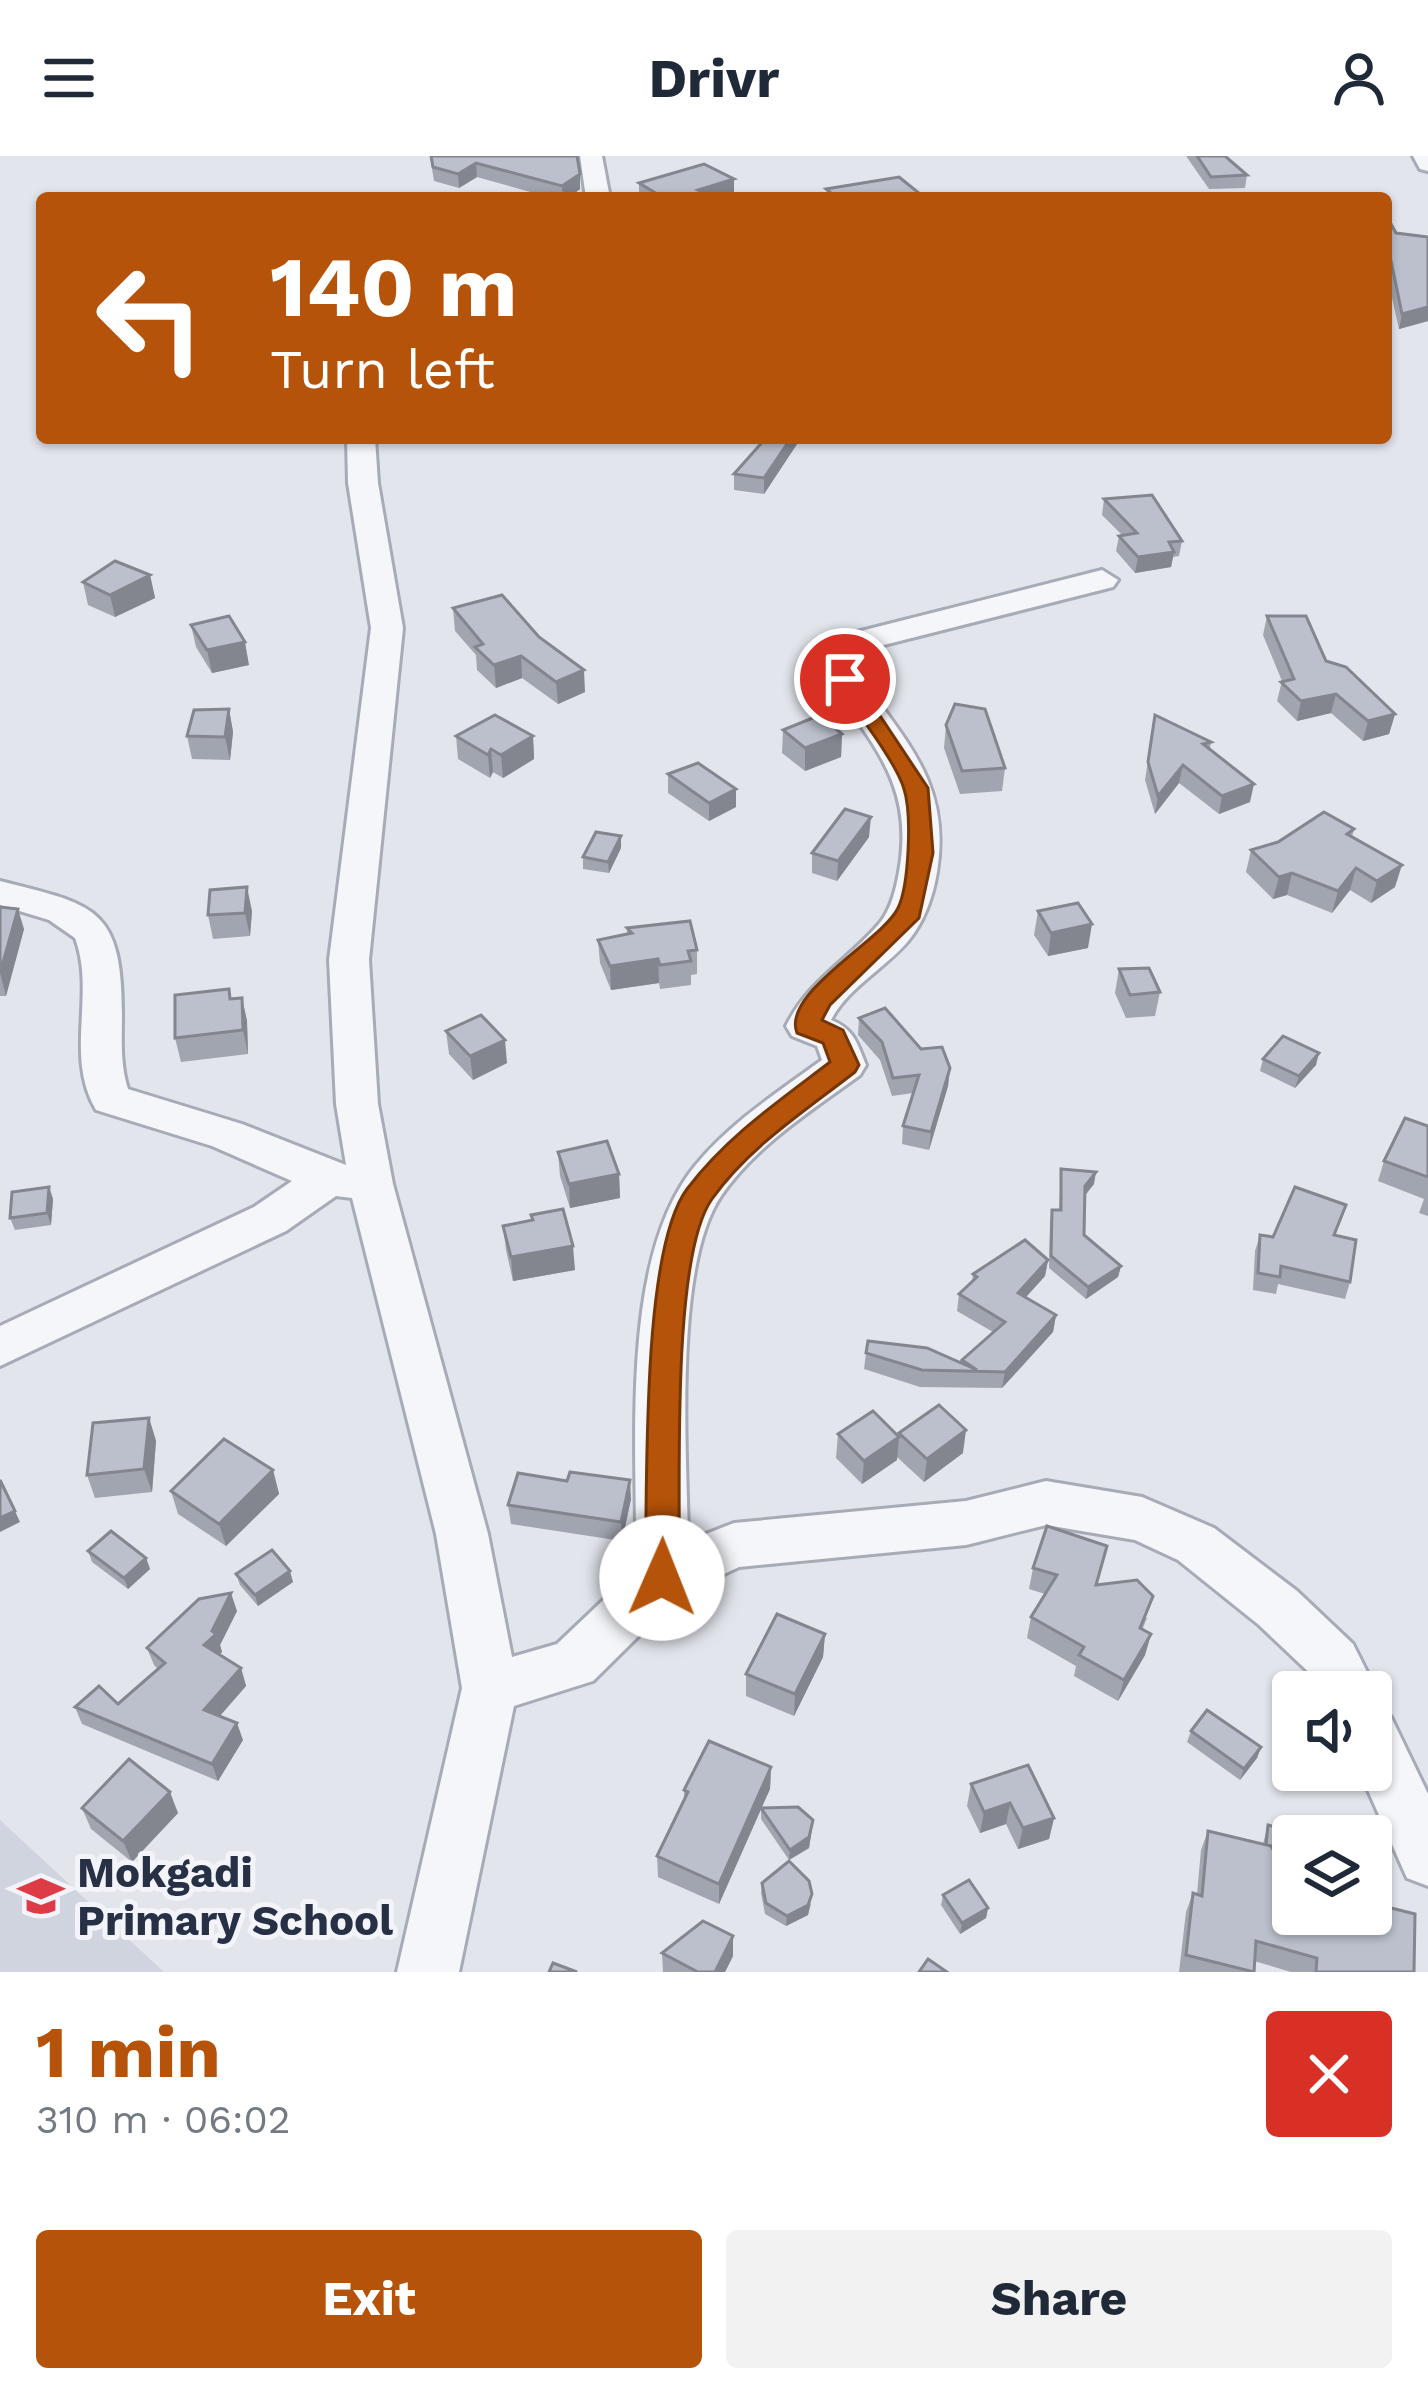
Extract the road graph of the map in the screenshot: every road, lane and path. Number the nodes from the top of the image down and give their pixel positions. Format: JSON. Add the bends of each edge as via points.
{"nodes":[{"id":1,"x":591,"y":156,"type":"edge"},
{"id":2,"x":597,"y":192,"type":"edge"},
{"id":3,"x":361,"y":444,"type":"edge"},
{"id":4,"x":1102,"y":580,"type":"dead end"},
{"id":5,"x":0,"y":893,"type":"edge"},
{"id":6,"x":350,"y":1182,"type":"junction"},
{"id":7,"x":0,"y":1347,"type":"edge"},
{"id":8,"x":662,"y":1578,"type":"junction"},
{"id":9,"x":1339,"y":1671,"type":"edge"},
{"id":10,"x":490,"y":1688,"type":"junction"},
{"id":11,"x":1392,"y":1780,"type":"edge"},
{"id":12,"x":1428,"y":1858,"type":"edge"},
{"id":13,"x":428,"y":1972,"type":"edge"}],
"edges":[{"from":1,"to":2,"type":"street"},
{"from":3,"to":6,"type":"street","via":[[388,628],[349,961],[357,1104]]},
{"from":4,"to":8,"type":"street","via":[[857,642],[845,679],[916,788],[920,853],[910,913],[819,1000],[809,1020],[807,1026],[834,1037],[845,1065],[745,1142],[695,1198],[670,1282]]},
{"from":5,"to":6,"type":"street","via":[[78,916],[97,934],[101,1078],[111,1099]]},
{"from":6,"to":7,"type":"street"},
{"from":6,"to":10,"type":"street","via":[[462,1534]]},
{"from":8,"to":9,"type":"street","via":[[734,1545],[966,1523],[1046,1503],[1142,1519],[1196,1544]]},
{"from":8,"to":10,"type":"street","via":[[574,1664]]},
{"from":10,"to":13,"type":"street"},
{"from":11,"to":12,"type":"street"}]}
